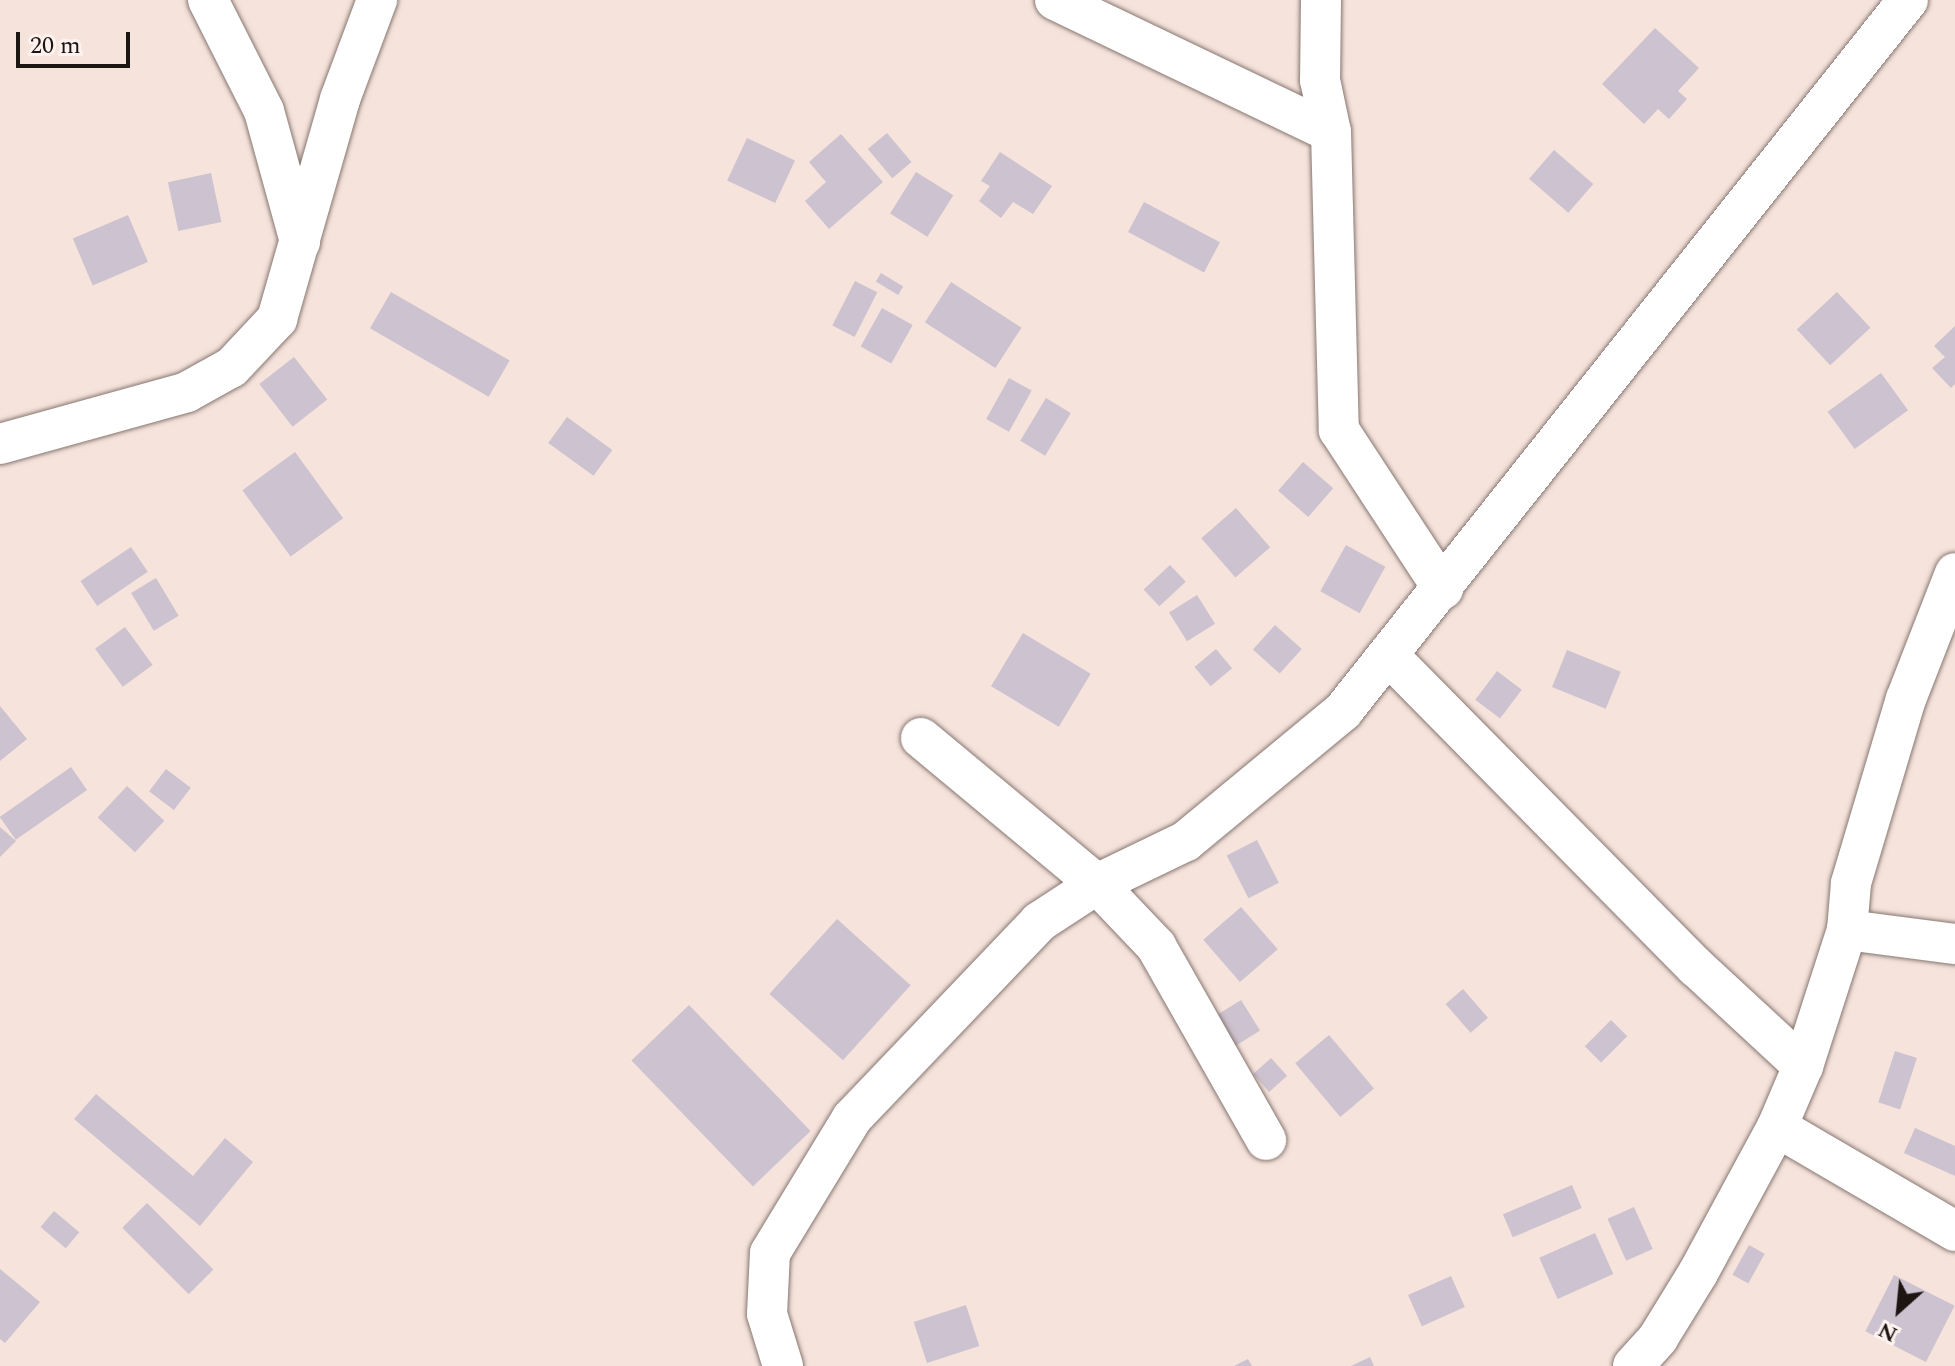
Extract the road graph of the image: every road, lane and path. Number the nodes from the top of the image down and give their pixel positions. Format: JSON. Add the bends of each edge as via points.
{"nodes":[{"id":1,"x":208,"y":0,"type":"edge"},
{"id":2,"x":377,"y":0,"type":"edge"},
{"id":3,"x":1055,"y":0,"type":"edge"},
{"id":4,"x":1321,"y":0,"type":"edge"},
{"id":5,"x":1908,"y":0,"type":"edge"},
{"id":6,"x":1331,"y":132,"type":"junction"},
{"id":7,"x":300,"y":242,"type":"junction"},
{"id":8,"x":0,"y":444,"type":"edge"},
{"id":9,"x":1955,"y":573,"type":"edge"},
{"id":10,"x":1443,"y":589,"type":"junction"},
{"id":11,"x":1389,"y":656,"type":"junction"},
{"id":12,"x":921,"y":738,"type":"dead end"},
{"id":13,"x":1097,"y":884,"type":"junction"},
{"id":14,"x":1847,"y":930,"type":"junction"},
{"id":15,"x":1955,"y":944,"type":"edge"},
{"id":16,"x":1803,"y":1066,"type":"junction"},
{"id":17,"x":1777,"y":1127,"type":"junction"},
{"id":18,"x":1266,"y":1140,"type":"dead end"},
{"id":19,"x":1955,"y":1231,"type":"edge"},
{"id":20,"x":783,"y":1366,"type":"edge"},
{"id":21,"x":1633,"y":1366,"type":"edge"}],
"edges":[{"from":1,"to":7,"type":"street","via":[[264,111]]},
{"from":2,"to":7,"type":"street","via":[[340,99]]},
{"from":3,"to":6,"type":"street"},
{"from":4,"to":6,"type":"street","via":[[1320,80]]},
{"from":5,"to":10,"type":"street"},
{"from":6,"to":10,"type":"street","via":[[1339,430]]},
{"from":7,"to":8,"type":"street","via":[[277,319],[232,367],[187,392]]},
{"from":9,"to":14,"type":"street","via":[[1906,699],[1851,883]]},
{"from":10,"to":11,"type":"street"},
{"from":11,"to":13,"type":"street","via":[[1343,711],[1186,841]]},
{"from":11,"to":16,"type":"street","via":[[1696,967]]},
{"from":12,"to":13,"type":"street"},
{"from":13,"to":18,"type":"street","via":[[1156,946]]},
{"from":13,"to":20,"type":"street","via":[[1039,922],[852,1118],[780,1230],[765,1271],[767,1314]]},
{"from":14,"to":15,"type":"street"},
{"from":14,"to":16,"type":"street"},
{"from":16,"to":17,"type":"street"},
{"from":17,"to":19,"type":"street"},
{"from":17,"to":21,"type":"street","via":[[1698,1273],[1658,1338]]}]}
